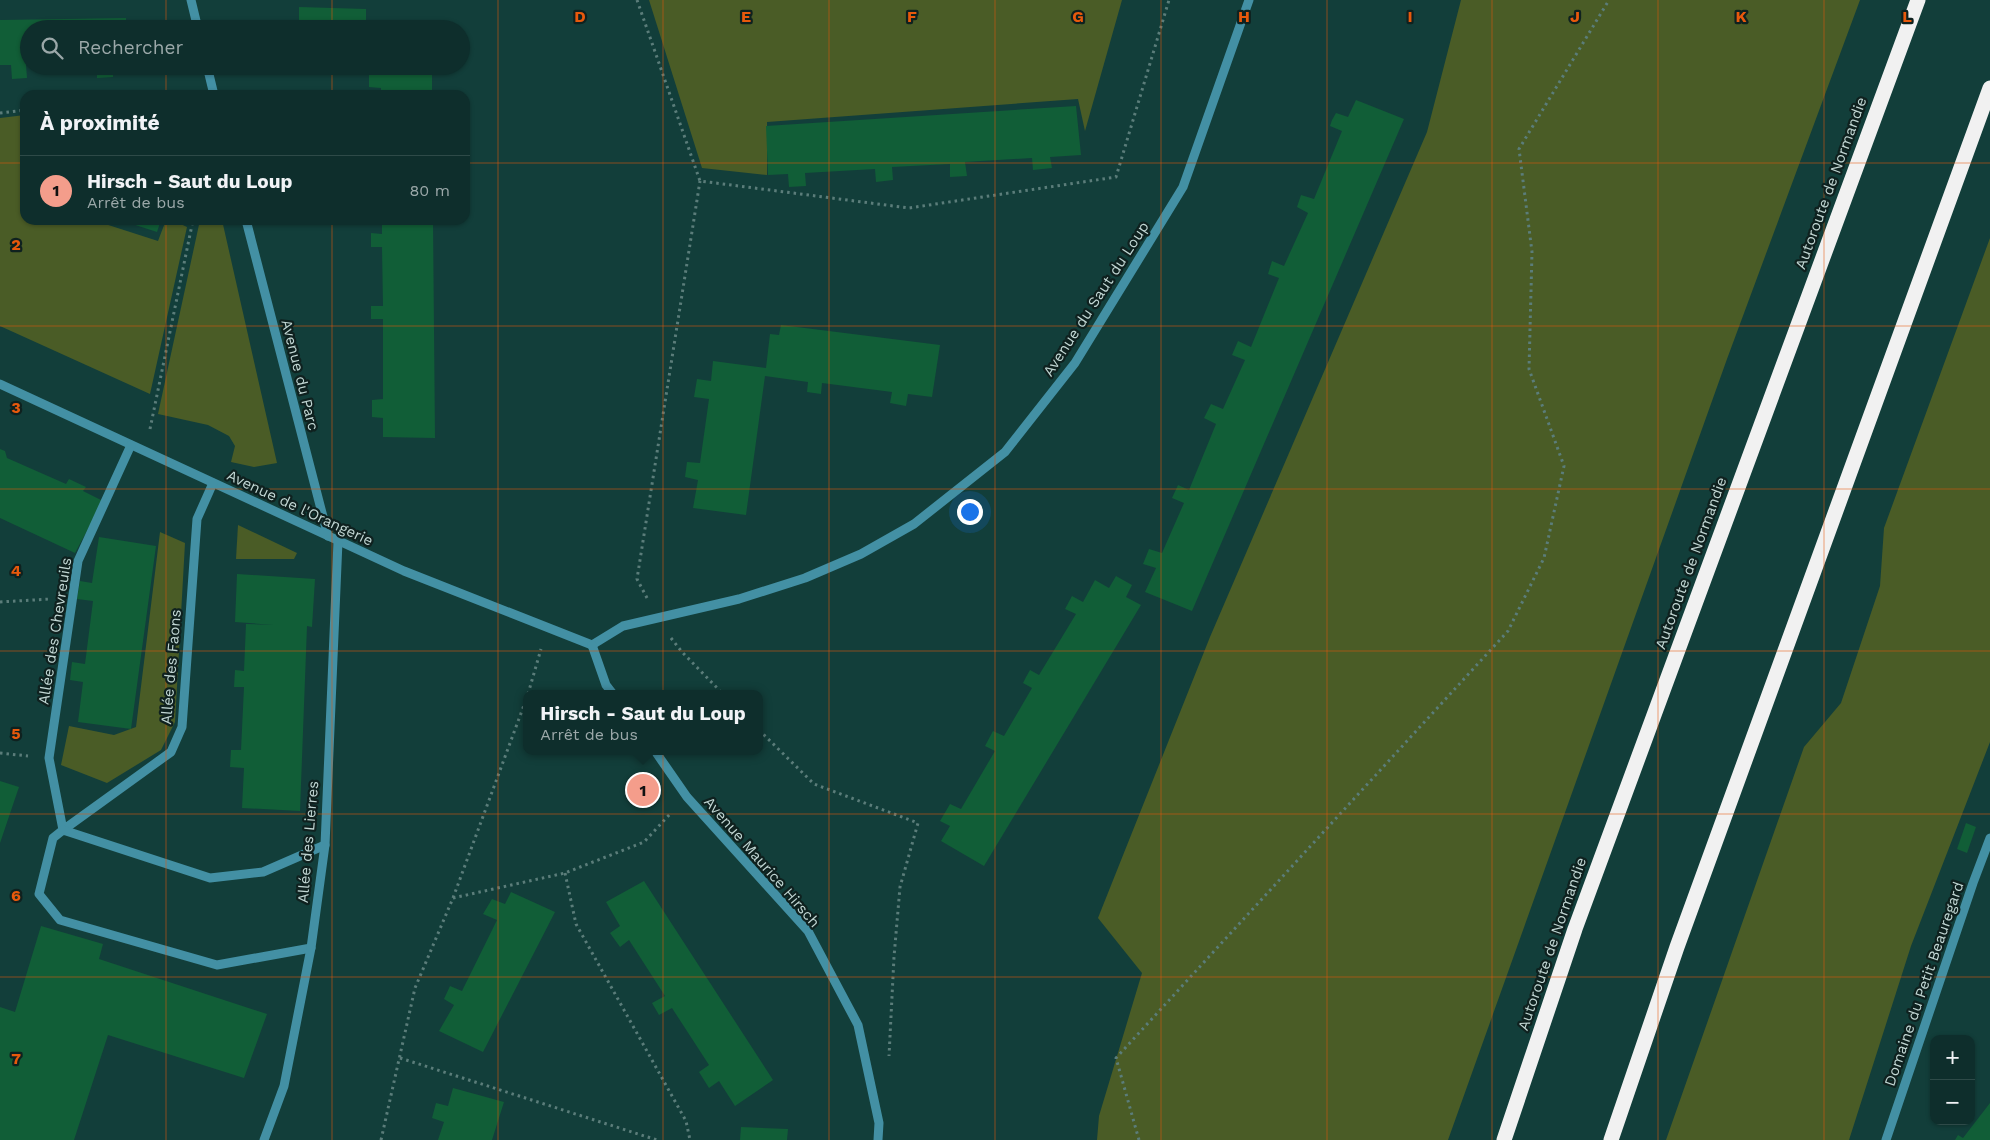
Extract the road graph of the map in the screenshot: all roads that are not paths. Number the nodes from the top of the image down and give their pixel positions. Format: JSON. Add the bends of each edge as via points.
{"nodes":[{"id":1,"x":191,"y":0,"type":"edge"},
{"id":2,"x":1249,"y":0,"type":"edge"},
{"id":3,"x":1918,"y":0,"type":"edge"},
{"id":4,"x":196,"y":20,"type":"edge"},
{"id":5,"x":209,"y":75,"type":"edge"},
{"id":6,"x":1990,"y":88,"type":"edge"},
{"id":7,"x":213,"y":90,"type":"edge"},
{"id":8,"x":247,"y":225,"type":"edge"},
{"id":9,"x":0,"y":384,"type":"edge"},
{"id":10,"x":131,"y":445,"type":"junction"},
{"id":11,"x":213,"y":483,"type":"junction"},
{"id":12,"x":328,"y":536,"type":"junction"},
{"id":13,"x":338,"y":541,"type":"junction"},
{"id":14,"x":592,"y":645,"type":"junction"},
{"id":15,"x":610,"y":690,"type":"edge"},
{"id":16,"x":657,"y":755,"type":"edge"},
{"id":17,"x":63,"y":830,"type":"junction"},
{"id":18,"x":1990,"y":838,"type":"edge"},
{"id":19,"x":325,"y":845,"type":"junction"},
{"id":20,"x":311,"y":948,"type":"junction"},
{"id":21,"x":264,"y":1140,"type":"edge"},
{"id":22,"x":878,"y":1140,"type":"edge"},
{"id":23,"x":1504,"y":1140,"type":"edge"},
{"id":24,"x":1611,"y":1140,"type":"edge"},
{"id":25,"x":1886,"y":1140,"type":"edge"}],
"edges":[{"from":1,"to":4,"type":"street"},
{"from":2,"to":14,"type":"street","name":"Avenue du Saut du Loup","via":[[1183,187],[1075,363],[1005,452],[914,524],[861,554],[805,578],[739,599],[623,626]]},
{"from":3,"to":23,"type":"highway","name":"Autoroute de Normandie","via":[[1574,929]]},
{"from":5,"to":7,"type":"street"},
{"from":6,"to":24,"type":"highway","via":[[1677,947]]},
{"from":8,"to":12,"type":"street","name":"Avenue du Parc"},
{"from":9,"to":10,"type":"street","name":"Avenue de l'Orangerie"},
{"from":10,"to":11,"type":"street","name":"Avenue de l'Orangerie"},
{"from":10,"to":17,"type":"street","name":"Allée des Chevreuils","via":[[78,561],[49,758]]},
{"from":11,"to":12,"type":"street","name":"Avenue de l'Orangerie"},
{"from":11,"to":17,"type":"street","name":"Allée des Faons","via":[[197,519],[182,726],[175,744],[171,752]]},
{"from":12,"to":13,"type":"street","name":"Avenue de l'Orangerie"},
{"from":13,"to":14,"type":"street","name":"Avenue de l'Orangerie","via":[[404,571]]},
{"from":13,"to":19,"type":"street","name":"Allée des Lierres"},
{"from":14,"to":15,"type":"street"},
{"from":16,"to":22,"type":"street","name":"Avenue Maurice Hirsch","via":[[687,797],[808,932],[858,1025],[879,1123]]},
{"from":17,"to":19,"type":"street","via":[[210,878],[262,872]]},
{"from":17,"to":20,"type":"street","via":[[53,838],[39,894],[60,920],[217,965]]},
{"from":18,"to":25,"type":"street","name":"Domaine du Petit Beauregard"},
{"from":19,"to":20,"type":"street","name":"Allée des Lierres"},
{"from":20,"to":21,"type":"street","name":"Allée des Lierres","via":[[284,1086]]}]}
